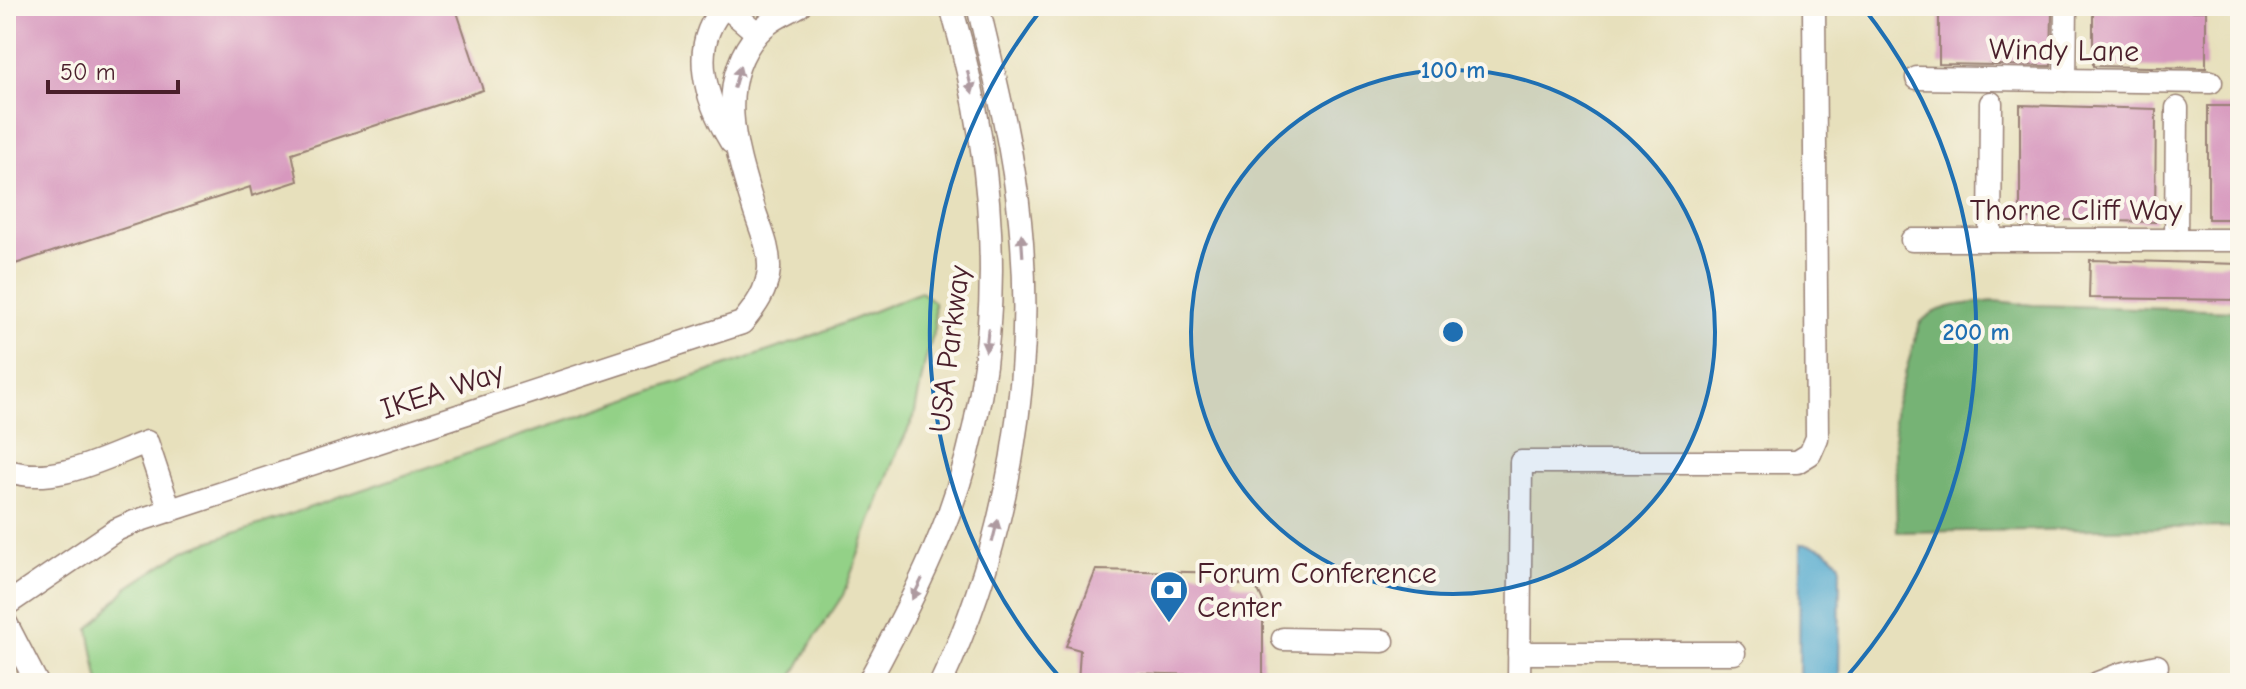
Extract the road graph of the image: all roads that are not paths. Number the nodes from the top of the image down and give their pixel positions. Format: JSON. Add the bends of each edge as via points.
{"nodes":[{"id":1,"x":725,"y":6,"type":"edge"},
{"id":2,"x":799,"y":6,"type":"edge"},
{"id":3,"x":951,"y":6,"type":"edge"},
{"id":4,"x":978,"y":6,"type":"edge"},
{"id":5,"x":1814,"y":6,"type":"edge"},
{"id":6,"x":2066,"y":6,"type":"edge"},
{"id":7,"x":757,"y":33,"type":"junction"},
{"id":8,"x":1917,"y":78,"type":"dead end"},
{"id":9,"x":2065,"y":80,"type":"junction"},
{"id":10,"x":2211,"y":82,"type":"dead end"},
{"id":11,"x":1991,"y":103,"type":"dead end"},
{"id":12,"x":2177,"y":108,"type":"dead end"},
{"id":13,"x":737,"y":154,"type":"junction"},
{"id":14,"x":1912,"y":240,"type":"dead end"},
{"id":15,"x":1990,"y":240,"type":"junction"},
{"id":16,"x":2176,"y":240,"type":"junction"},
{"id":17,"x":2240,"y":240,"type":"edge"},
{"id":18,"x":6,"y":470,"type":"edge"},
{"id":19,"x":170,"y":511,"type":"junction"},
{"id":20,"x":6,"y":605,"type":"edge"},
{"id":21,"x":6,"y":623,"type":"edge"},
{"id":22,"x":1283,"y":639,"type":"dead end"},
{"id":23,"x":1383,"y":641,"type":"dead end"},
{"id":24,"x":1519,"y":653,"type":"junction"},
{"id":25,"x":1734,"y":653,"type":"dead end"},
{"id":26,"x":2157,"y":666,"type":"dead end"},
{"id":27,"x":37,"y":683,"type":"edge"},
{"id":28,"x":868,"y":683,"type":"edge"},
{"id":29,"x":941,"y":683,"type":"edge"},
{"id":30,"x":1519,"y":683,"type":"edge"},
{"id":31,"x":2098,"y":683,"type":"edge"}],
"edges":[{"from":1,"to":7,"type":"street"},
{"from":1,"to":13,"type":"street","name":"IKEA Way","via":[[714,17],[703,58],[705,82]]},
{"from":2,"to":7,"type":"street","name":"IKEA Way"},
{"from":3,"to":28,"type":"street","name":"USA Parkway","one_way":true,"via":[[988,179],[992,292],[986,350],[968,450],[949,511],[922,578]]},
{"from":29,"to":4,"type":"street","one_way":true,"via":[[980,585],[1000,513],[1023,346],[1015,183]]},
{"from":5,"to":24,"type":"street","via":[[1817,438],[1810,454],[1797,462],[1521,462]]},
{"from":6,"to":9,"type":"street"},
{"from":13,"to":7,"type":"street","name":"IKEA Way","one_way":true,"via":[[733,82]]},
{"from":8,"to":9,"type":"street","name":"Windy Lane"},
{"from":9,"to":10,"type":"street","name":"Windy Lane"},
{"from":11,"to":15,"type":"street"},
{"from":12,"to":16,"type":"street"},
{"from":13,"to":19,"type":"street","name":"IKEA Way","via":[[769,254],[765,289],[742,323]]},
{"from":14,"to":15,"type":"street","name":"Thorne Cliff Way"},
{"from":15,"to":16,"type":"street","name":"Thorne Cliff Way"},
{"from":16,"to":17,"type":"street","name":"Thorne Cliff Way"},
{"from":18,"to":19,"type":"street","via":[[57,475],[147,442]]},
{"from":19,"to":20,"type":"street","name":"IKEA Way","via":[[116,530]]},
{"from":21,"to":27,"type":"street"},
{"from":22,"to":23,"type":"street"},
{"from":24,"to":25,"type":"street"},
{"from":24,"to":30,"type":"street"},
{"from":26,"to":31,"type":"street"}]}
